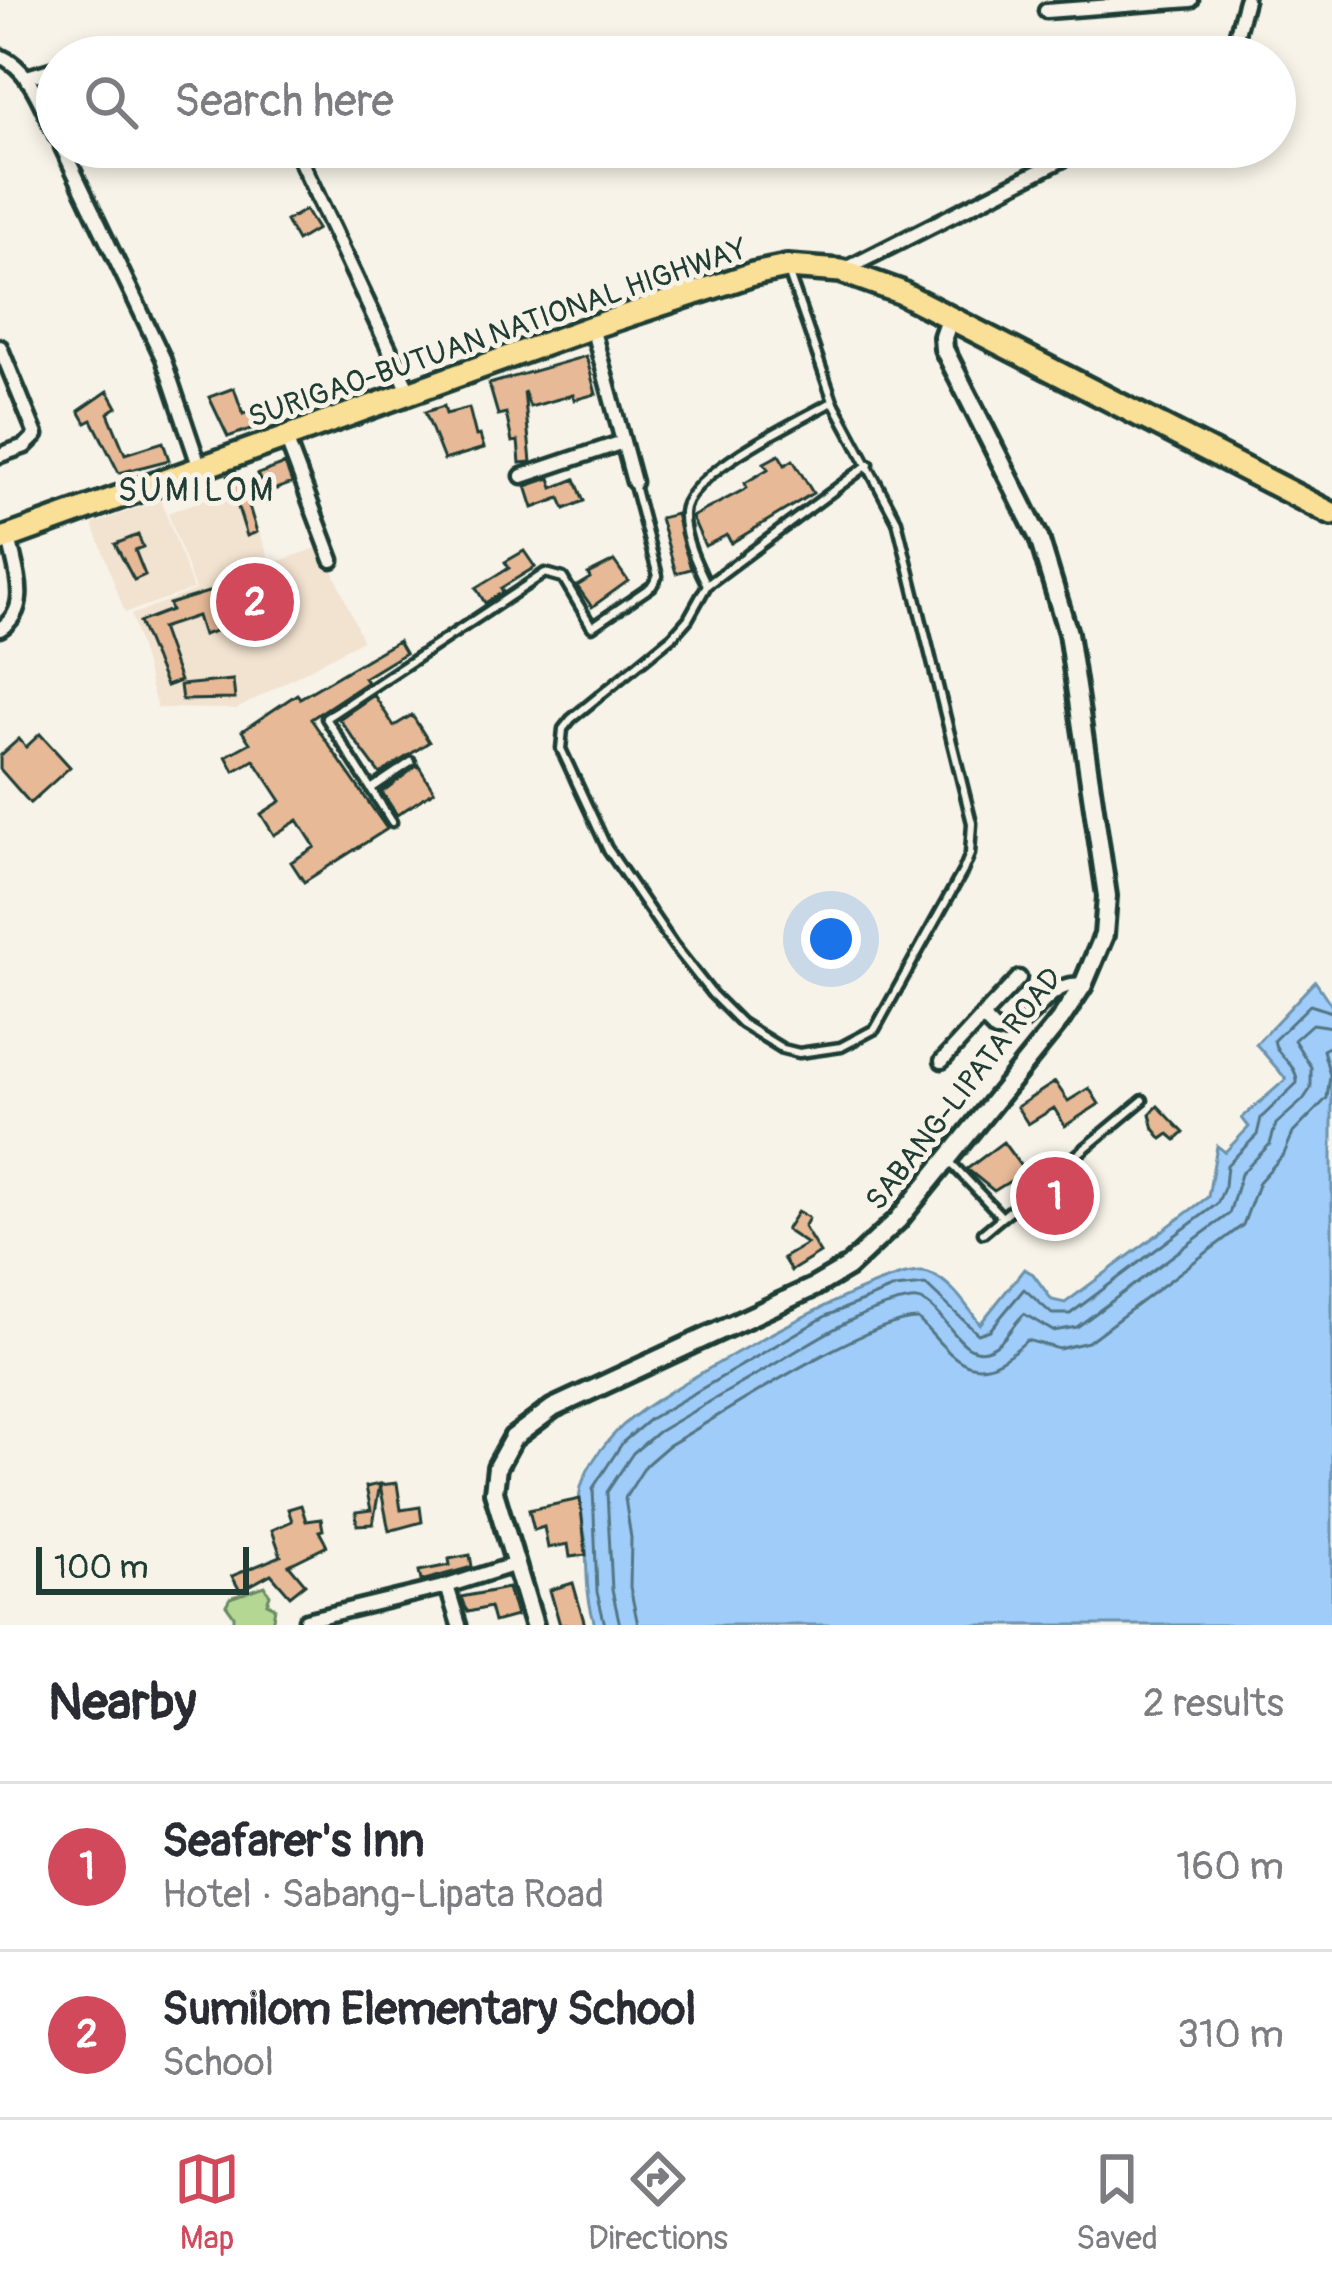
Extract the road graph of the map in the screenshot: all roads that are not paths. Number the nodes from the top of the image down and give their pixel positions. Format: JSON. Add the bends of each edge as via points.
{"nodes":[{"id":1,"x":1191,"y":0,"type":"edge"},
{"id":2,"x":1246,"y":0,"type":"edge"},
{"id":3,"x":1046,"y":11,"type":"dead end"},
{"id":4,"x":1236,"y":36,"type":"edge"},
{"id":5,"x":0,"y":56,"type":"edge"},
{"id":6,"x":36,"y":74,"type":"edge"},
{"id":7,"x":27,"y":77,"type":"junction"},
{"id":8,"x":36,"y":95,"type":"edge"},
{"id":9,"x":72,"y":168,"type":"edge"},
{"id":10,"x":304,"y":168,"type":"edge"},
{"id":11,"x":1045,"y":168,"type":"edge"},
{"id":12,"x":787,"y":267,"type":"junction"},
{"id":13,"x":841,"y":271,"type":"junction"},
{"id":14,"x":950,"y":317,"type":"junction"},
{"id":15,"x":592,"y":327,"type":"junction"},
{"id":16,"x":0,"y":346,"type":"edge"},
{"id":17,"x":6,"y":373,"type":"edge"},
{"id":18,"x":410,"y":393,"type":"junction"},
{"id":19,"x":833,"y":401,"type":"junction"},
{"id":20,"x":286,"y":437,"type":"junction"},
{"id":21,"x":623,"y":442,"type":"junction"},
{"id":22,"x":0,"y":455,"type":"edge"},
{"id":23,"x":869,"y":464,"type":"junction"},
{"id":24,"x":200,"y":468,"type":"junction"},
{"id":25,"x":522,"y":476,"type":"dead end"},
{"id":26,"x":634,"y":482,"type":"joint"},
{"id":27,"x":1332,"y":514,"type":"edge"},
{"id":28,"x":5,"y":539,"type":"edge"},
{"id":29,"x":332,"y":560,"type":"dead end"},
{"id":30,"x":707,"y":585,"type":"junction"},
{"id":31,"x":0,"y":629,"type":"edge"},
{"id":32,"x":411,"y":762,"type":"dead end"},
{"id":33,"x":371,"y":789,"type":"junction"},
{"id":34,"x":392,"y":822,"type":"dead end"},
{"id":35,"x":1018,"y":978,"type":"dead end"},
{"id":36,"x":1083,"y":985,"type":"junction"},
{"id":37,"x":982,"y":1016,"type":"junction"},
{"id":38,"x":942,"y":1061,"type":"dead end"},
{"id":39,"x":1143,"y":1100,"type":"dead end"},
{"id":40,"x":948,"y":1160,"type":"junction"},
{"id":41,"x":1002,"y":1216,"type":"junction"},
{"id":42,"x":983,"y":1233,"type":"dead end"},
{"id":43,"x":513,"y":1564,"type":"junction"},
{"id":44,"x":447,"y":1586,"type":"junction"},
{"id":45,"x":306,"y":1620,"type":"dead end"},
{"id":46,"x":459,"y":1625,"type":"edge"},
{"id":47,"x":534,"y":1625,"type":"edge"}],
"edges":[{"from":1,"to":3,"type":"street"},
{"from":2,"to":4,"type":"street"},
{"from":5,"to":7,"type":"street"},
{"from":6,"to":7,"type":"street"},
{"from":7,"to":8,"type":"street"},
{"from":9,"to":24,"type":"street","via":[[163,358]]},
{"from":10,"to":18,"type":"street"},
{"from":11,"to":13,"type":"street"},
{"from":12,"to":13,"type":"highway","name":"SURIGAO-BUTUAN NATIONAL HIGHWAY"},
{"from":12,"to":15,"type":"highway","name":"SURIGAO-BUTUAN NATIONAL HIGHWAY"},
{"from":12,"to":19,"type":"lane"},
{"from":13,"to":14,"type":"highway","name":"SURIGAO-BUTUAN NATIONAL HIGHWAY"},
{"from":14,"to":27,"type":"highway","name":"SURIGAO-BUTUAN NATIONAL HIGHWAY"},
{"from":14,"to":36,"type":"main road","name":"SABANG-LIPATA ROAD","via":[[944,349],[1039,538],[1068,633],[1107,896],[1104,935]]},
{"from":15,"to":18,"type":"highway","name":"SURIGAO-BUTUAN NATIONAL HIGHWAY"},
{"from":15,"to":21,"type":"street"},
{"from":16,"to":17,"type":"street"},
{"from":17,"to":22,"type":"street","via":[[36,435]]},
{"from":18,"to":20,"type":"highway","name":"SURIGAO-BUTUAN NATIONAL HIGHWAY"},
{"from":19,"to":23,"type":"lane"},
{"from":19,"to":30,"type":"lane","via":[[688,496],[683,517]]},
{"from":20,"to":24,"type":"highway","name":"SURIGAO-BUTUAN NATIONAL HIGHWAY"},
{"from":20,"to":29,"type":"street"},
{"from":21,"to":25,"type":"street"},
{"from":21,"to":26,"type":"street"},
{"from":23,"to":30,"type":"lane"},
{"from":23,"to":30,"type":"lane","via":[[897,521],[972,839],[894,1000],[875,1029],[841,1047],[783,1049],[712,994],[607,848],[564,763],[561,738],[571,718],[673,636]]},
{"from":24,"to":28,"type":"highway","name":"SURIGAO-BUTUAN NATIONAL HIGHWAY"},
{"from":26,"to":33,"type":"lane","via":[[658,576],[652,586],[592,627],[563,578],[545,573],[326,718]]},
{"from":28,"to":31,"type":"street","via":[[21,602]]},
{"from":32,"to":33,"type":"lane"},
{"from":33,"to":34,"type":"lane"},
{"from":35,"to":37,"type":"street"},
{"from":36,"to":37,"type":"street","via":[[1054,991],[1013,1030],[997,1031]]},
{"from":36,"to":40,"type":"main road","name":"SABANG-LIPATA ROAD"},
{"from":37,"to":38,"type":"street"},
{"from":39,"to":41,"type":"lane"},
{"from":40,"to":41,"type":"lane"},
{"from":40,"to":43,"type":"main road","name":"SABANG-LIPATA ROAD","via":[[898,1220],[832,1278],[524,1427],[494,1479]]},
{"from":41,"to":42,"type":"lane"},
{"from":43,"to":44,"type":"street"},
{"from":43,"to":47,"type":"main road","name":"SABANG-LIPATA ROAD"},
{"from":44,"to":45,"type":"street"},
{"from":44,"to":46,"type":"street"}]}
